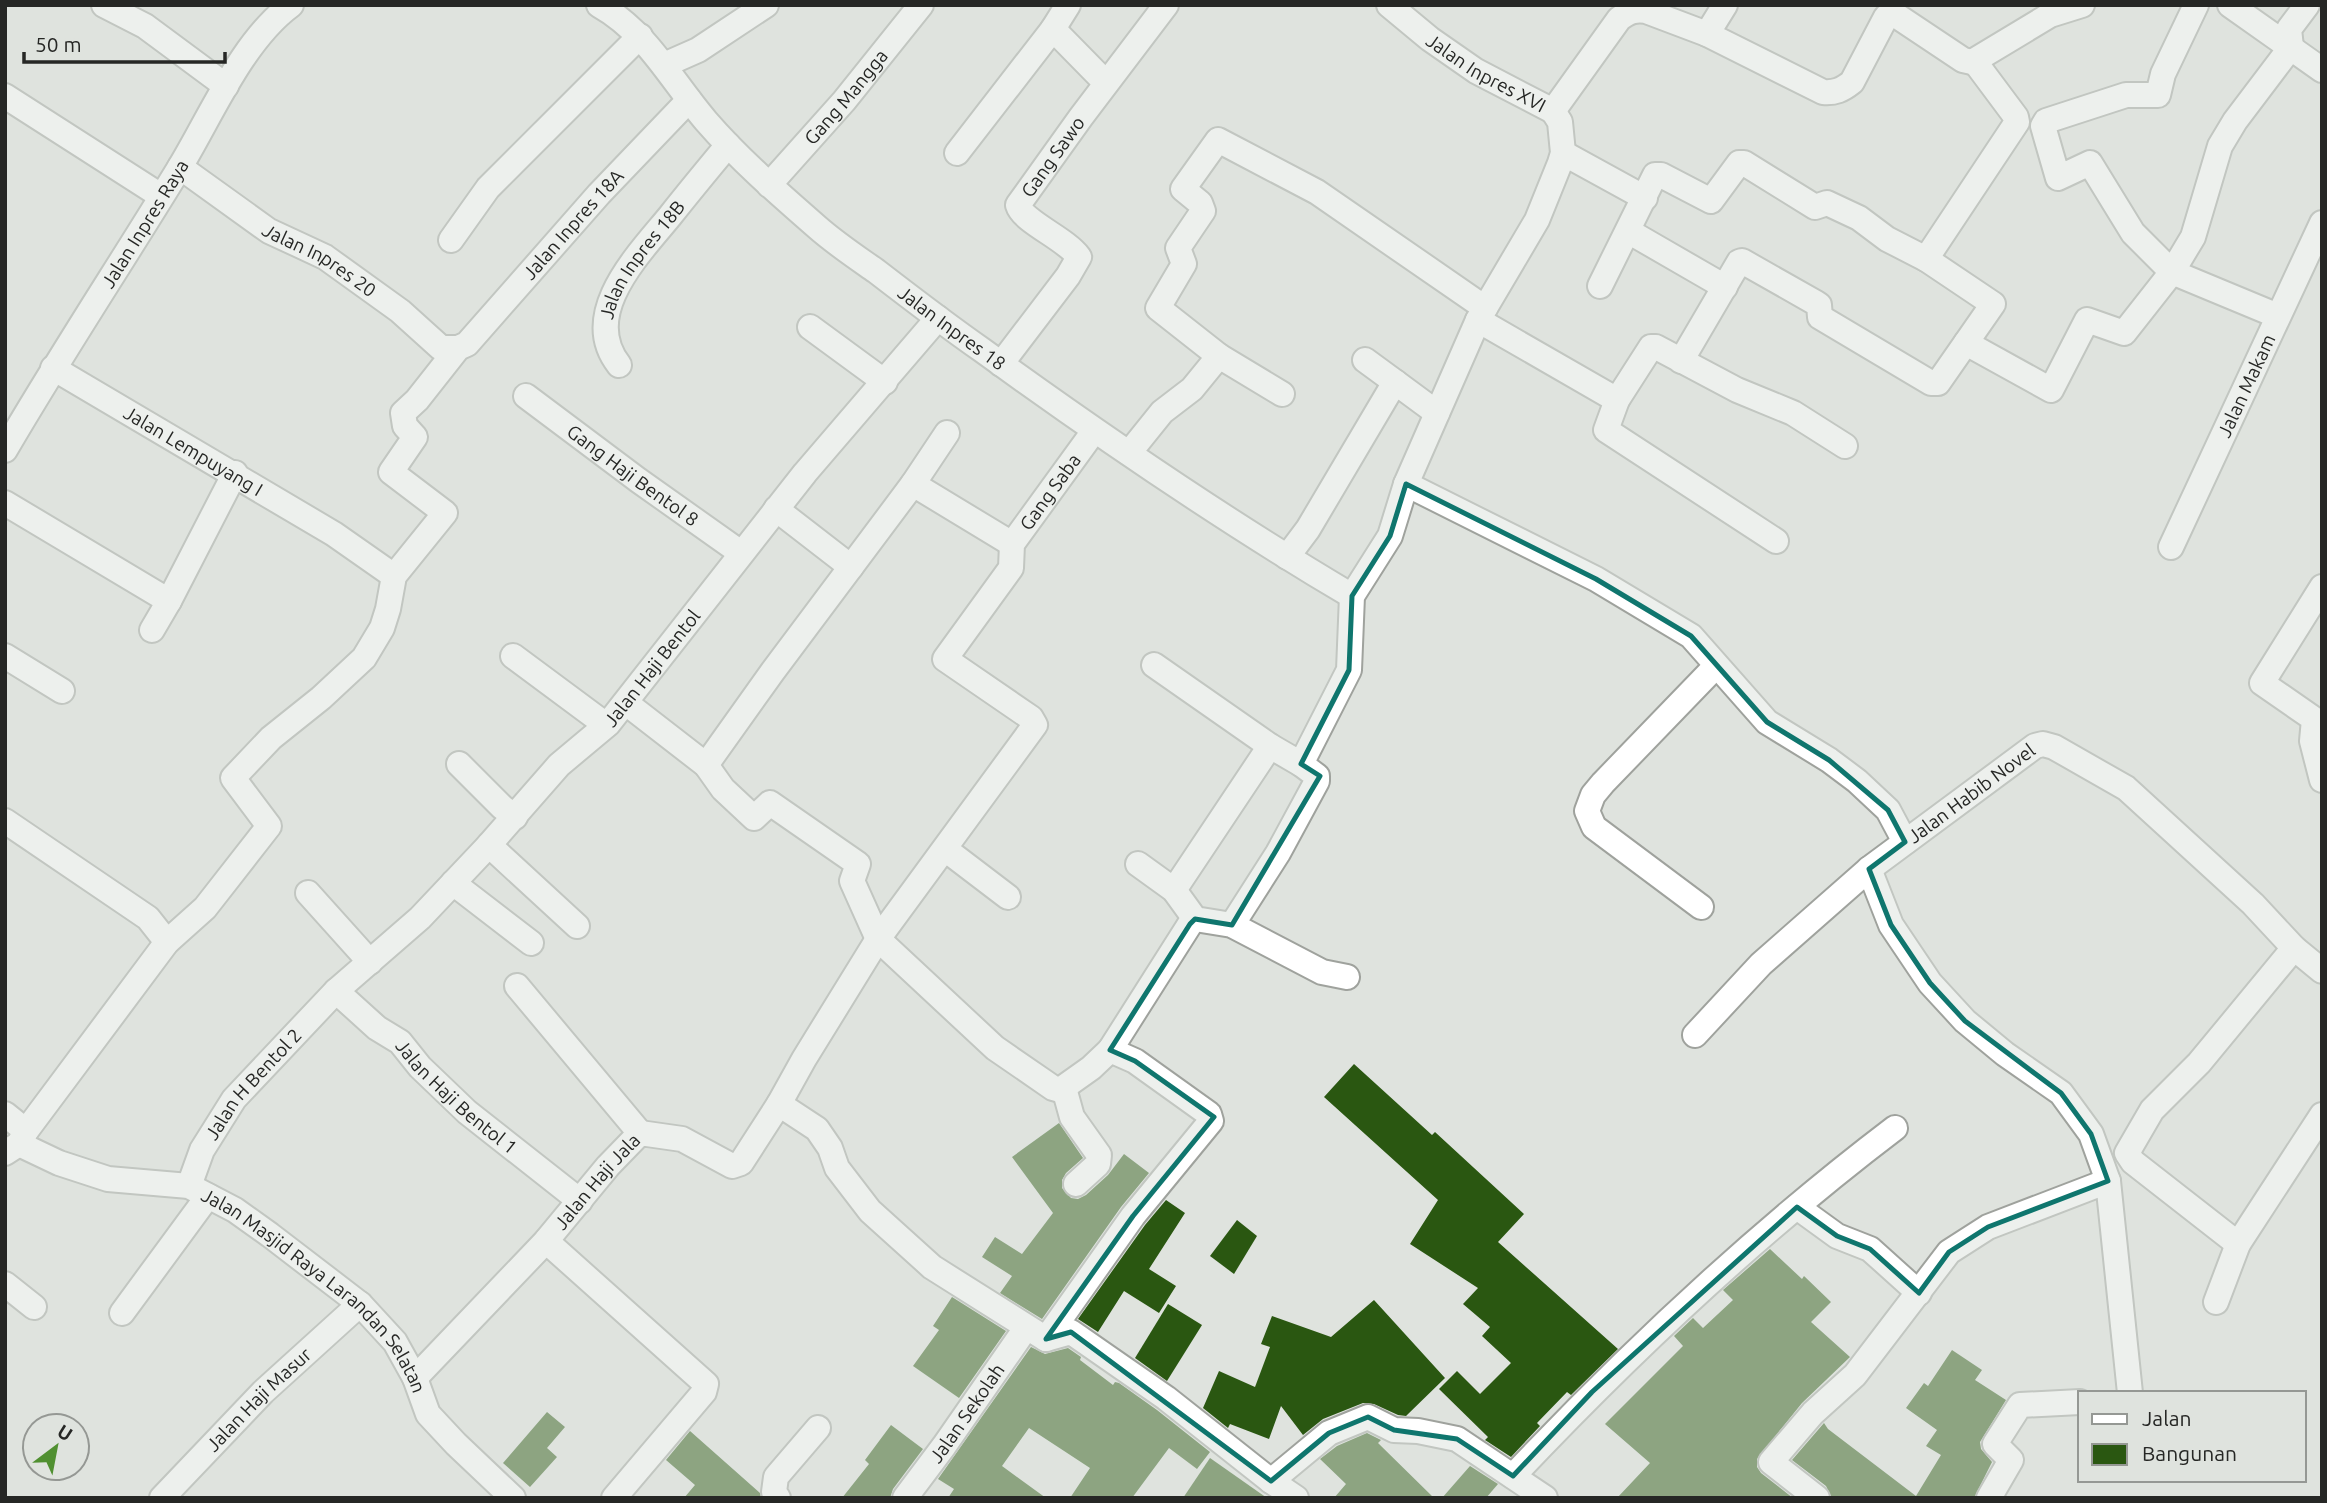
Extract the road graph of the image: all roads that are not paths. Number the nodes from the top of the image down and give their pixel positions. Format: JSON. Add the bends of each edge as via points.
{"nodes":[{"id":1,"x":104,"y":5,"type":"edge"},
{"id":2,"x":291,"y":5,"type":"edge"},
{"id":3,"x":599,"y":5,"type":"edge"},
{"id":4,"x":766,"y":5,"type":"edge"},
{"id":5,"x":921,"y":5,"type":"edge"},
{"id":6,"x":1068,"y":5,"type":"edge"},
{"id":7,"x":1166,"y":5,"type":"edge"},
{"id":8,"x":1389,"y":5,"type":"edge"},
{"id":9,"x":1725,"y":5,"type":"edge"},
{"id":10,"x":2082,"y":5,"type":"edge"},
{"id":11,"x":2196,"y":5,"type":"edge"},
{"id":12,"x":2230,"y":5,"type":"edge"},
{"id":13,"x":2307,"y":5,"type":"edge"},
{"id":14,"x":1053,"y":29,"type":"junction"},
{"id":15,"x":1710,"y":35,"type":"junction"},
{"id":16,"x":640,"y":36,"type":"junction"},
{"id":17,"x":2291,"y":47,"type":"junction"},
{"id":18,"x":1975,"y":62,"type":"junction"},
{"id":19,"x":664,"y":65,"type":"junction"},
{"id":20,"x":2322,"y":70,"type":"edge"},
{"id":21,"x":1106,"y":83,"type":"junction"},
{"id":22,"x":226,"y":86,"type":"junction"},
{"id":23,"x":5,"y":96,"type":"edge"},
{"id":24,"x":689,"y":100,"type":"junction"},
{"id":25,"x":1553,"y":111,"type":"junction"},
{"id":26,"x":957,"y":153,"type":"dead end"},
{"id":27,"x":1563,"y":153,"type":"junction"},
{"id":28,"x":720,"y":154,"type":"junction"},
{"id":29,"x":180,"y":167,"type":"junction"},
{"id":30,"x":769,"y":185,"type":"junction"},
{"id":31,"x":161,"y":196,"type":"junction"},
{"id":32,"x":1645,"y":198,"type":"junction"},
{"id":33,"x":2322,"y":223,"type":"edge"},
{"id":34,"x":1628,"y":231,"type":"junction"},
{"id":35,"x":451,"y":240,"type":"dead end"},
{"id":36,"x":1926,"y":260,"type":"junction"},
{"id":37,"x":2172,"y":272,"type":"junction"},
{"id":38,"x":1600,"y":286,"type":"dead end"},
{"id":39,"x":1725,"y":287,"type":"junction"},
{"id":40,"x":1481,"y":314,"type":"junction"},
{"id":41,"x":2278,"y":316,"type":"junction"},
{"id":42,"x":938,"y":318,"type":"junction"},
{"id":43,"x":810,"y":327,"type":"dead end"},
{"id":44,"x":1966,"y":343,"type":"junction"},
{"id":45,"x":458,"y":348,"type":"junction"},
{"id":46,"x":1219,"y":356,"type":"junction"},
{"id":47,"x":1365,"y":360,"type":"dead end"},
{"id":48,"x":1681,"y":361,"type":"junction"},
{"id":49,"x":1001,"y":364,"type":"junction"},
{"id":50,"x":619,"y":365,"type":"dead end"},
{"id":51,"x":53,"y":368,"type":"junction"},
{"id":52,"x":885,"y":382,"type":"junction"},
{"id":53,"x":1395,"y":383,"type":"junction"},
{"id":54,"x":1282,"y":394,"type":"dead end"},
{"id":55,"x":526,"y":396,"type":"dead end"},
{"id":56,"x":1617,"y":400,"type":"junction"},
{"id":57,"x":1437,"y":414,"type":"junction"},
{"id":58,"x":1094,"y":431,"type":"junction"},
{"id":59,"x":947,"y":433,"type":"dead end"},
{"id":60,"x":1845,"y":446,"type":"dead end"},
{"id":61,"x":5,"y":450,"type":"edge"},
{"id":62,"x":1129,"y":453,"type":"junction"},
{"id":63,"x":235,"y":473,"type":"junction"},
{"id":64,"x":913,"y":484,"type":"junction"},
{"id":65,"x":1406,"y":484,"type":"junction"},
{"id":66,"x":5,"y":503,"type":"edge"},
{"id":67,"x":776,"y":509,"type":"junction"},
{"id":68,"x":1776,"y":541,"type":"dead end"},
{"id":69,"x":1012,"y":544,"type":"junction"},
{"id":70,"x":2171,"y":547,"type":"dead end"},
{"id":71,"x":741,"y":553,"type":"junction"},
{"id":72,"x":1287,"y":557,"type":"junction"},
{"id":73,"x":851,"y":567,"type":"junction"},
{"id":74,"x":394,"y":576,"type":"junction"},
{"id":75,"x":2322,"y":587,"type":"edge"},
{"id":76,"x":1352,"y":596,"type":"junction"},
{"id":77,"x":169,"y":601,"type":"junction"},
{"id":78,"x":152,"y":630,"type":"dead end"},
{"id":79,"x":5,"y":656,"type":"edge"},
{"id":80,"x":513,"y":656,"type":"dead end"},
{"id":81,"x":946,"y":661,"type":"joint"},
{"id":82,"x":1154,"y":665,"type":"dead end"},
{"id":83,"x":1716,"y":666,"type":"junction"},
{"id":84,"x":62,"y":691,"type":"dead end"},
{"id":85,"x":626,"y":703,"type":"junction"},
{"id":86,"x":606,"y":725,"type":"junction"},
{"id":87,"x":1269,"y":746,"type":"junction"},
{"id":88,"x":459,"y":764,"type":"dead end"},
{"id":89,"x":1301,"y":764,"type":"junction"},
{"id":90,"x":706,"y":765,"type":"junction"},
{"id":91,"x":2322,"y":780,"type":"edge"},
{"id":92,"x":515,"y":817,"type":"junction"},
{"id":93,"x":5,"y":821,"type":"edge"},
{"id":94,"x":1905,"y":842,"type":"junction"},
{"id":95,"x":489,"y":845,"type":"junction"},
{"id":96,"x":945,"y":849,"type":"junction"},
{"id":97,"x":1138,"y":864,"type":"dead end"},
{"id":98,"x":1869,"y":869,"type":"junction"},
{"id":99,"x":453,"y":883,"type":"junction"},
{"id":100,"x":1174,"y":890,"type":"junction"},
{"id":101,"x":308,"y":893,"type":"dead end"},
{"id":102,"x":1008,"y":897,"type":"dead end"},
{"id":103,"x":1701,"y":907,"type":"dead end"},
{"id":104,"x":1195,"y":919,"type":"junction"},
{"id":105,"x":1231,"y":925,"type":"junction"},
{"id":106,"x":577,"y":926,"type":"dead end"},
{"id":107,"x":878,"y":939,"type":"junction"},
{"id":108,"x":167,"y":942,"type":"junction"},
{"id":109,"x":531,"y":943,"type":"dead end"},
{"id":110,"x":2294,"y":948,"type":"junction"},
{"id":111,"x":370,"y":962,"type":"junction"},
{"id":112,"x":2320,"y":966,"type":"edge"},
{"id":113,"x":1347,"y":977,"type":"dead end"},
{"id":114,"x":517,"y":986,"type":"dead end"},
{"id":115,"x":336,"y":991,"type":"junction"},
{"id":116,"x":1695,"y":1035,"type":"dead end"},
{"id":117,"x":1110,"y":1050,"type":"junction"},
{"id":118,"x":1064,"y":1088,"type":"junction"},
{"id":119,"x":779,"y":1104,"type":"junction"},
{"id":120,"x":5,"y":1114,"type":"edge"},
{"id":121,"x":2322,"y":1115,"type":"edge"},
{"id":122,"x":1895,"y":1128,"type":"dead end"},
{"id":123,"x":640,"y":1133,"type":"junction"},
{"id":124,"x":17,"y":1143,"type":"edge"},
{"id":125,"x":2108,"y":1181,"type":"junction"},
{"id":126,"x":1076,"y":1184,"type":"dead end"},
{"id":127,"x":198,"y":1191,"type":"junction"},
{"id":128,"x":580,"y":1201,"type":"junction"},
{"id":129,"x":1797,"y":1207,"type":"junction"},
{"id":130,"x":546,"y":1241,"type":"junction"},
{"id":131,"x":2238,"y":1244,"type":"junction"},
{"id":132,"x":5,"y":1284,"type":"edge"},
{"id":133,"x":1919,"y":1293,"type":"junction"},
{"id":134,"x":2216,"y":1302,"type":"dead end"},
{"id":135,"x":360,"y":1304,"type":"junction"},
{"id":136,"x":34,"y":1307,"type":"dead end"},
{"id":137,"x":122,"y":1313,"type":"dead end"},
{"id":138,"x":1036,"y":1333,"type":"junction"},
{"id":139,"x":415,"y":1378,"type":"junction"},
{"id":140,"x":2130,"y":1391,"type":"edge"},
{"id":141,"x":2078,"y":1402,"type":"edge"},
{"id":142,"x":818,"y":1428,"type":"dead end"},
{"id":143,"x":1513,"y":1476,"type":"junction"},
{"id":144,"x":1271,"y":1481,"type":"junction"},
{"id":145,"x":914,"y":1495,"type":"edge"},
{"id":146,"x":162,"y":1498,"type":"edge"},
{"id":147,"x":513,"y":1498,"type":"edge"},
{"id":148,"x":614,"y":1498,"type":"edge"},
{"id":149,"x":778,"y":1498,"type":"edge"},
{"id":150,"x":1296,"y":1498,"type":"edge"},
{"id":151,"x":1545,"y":1498,"type":"edge"},
{"id":152,"x":1817,"y":1498,"type":"edge"},
{"id":153,"x":1989,"y":1498,"type":"edge"}],
"edges":[{"from":1,"to":22,"type":"street","via":[[145,26]]},
{"from":2,"to":22,"type":"street","name":"Jalan Inpres Raya","via":[[268,26]]},
{"from":3,"to":16,"type":"street","name":"Jalan Inpres 18"},
{"from":4,"to":19,"type":"street","via":[[698,50]]},
{"from":5,"to":30,"type":"street","name":"Gang Mangga"},
{"from":6,"to":14,"type":"street"},
{"from":7,"to":21,"type":"street","name":"Gang Sawo"},
{"from":8,"to":25,"type":"street","name":"Jalan Inpres XVI","via":[[1476,71]]},
{"from":9,"to":15,"type":"street"},
{"from":10,"to":18,"type":"street","via":[[2050,15]]},
{"from":11,"to":37,"type":"street","via":[[2163,74],[2158,95],[2126,95],[2046,121],[2043,126],[2058,178],[2090,163],[2133,233]]},
{"from":12,"to":17,"type":"street"},
{"from":13,"to":17,"type":"street","via":[[2289,29]]},
{"from":14,"to":21,"type":"street"},
{"from":14,"to":26,"type":"street"},
{"from":15,"to":18,"type":"street","via":[[1823,92],[1843,89],[1852,82],[1886,17],[1892,14],[1964,60]]},
{"from":15,"to":25,"type":"street","via":[[1646,11],[1628,12]]},
{"from":16,"to":19,"type":"street","name":"Jalan Inpres 18"},
{"from":16,"to":35,"type":"street","via":[[488,188]]},
{"from":17,"to":20,"type":"street"},
{"from":17,"to":37,"type":"street","via":[[2220,146],[2193,237]]},
{"from":18,"to":36,"type":"street","via":[[2017,122]]},
{"from":19,"to":24,"type":"street","name":"Jalan Inpres 18"},
{"from":21,"to":49,"type":"street","name":"Gang Sawo","via":[[1018,205],[1019,211],[1072,247],[1079,257]]},
{"from":22,"to":29,"type":"street","name":"Jalan Inpres Raya"},
{"from":23,"to":31,"type":"street"},
{"from":24,"to":28,"type":"street","name":"Jalan Inpres 18"},
{"from":24,"to":45,"type":"street","name":"Jalan Inpres 18A","via":[[467,344]]},
{"from":25,"to":27,"type":"street","via":[[1560,122]]},
{"from":27,"to":32,"type":"street"},
{"from":27,"to":40,"type":"street","via":[[1537,220]]},
{"from":28,"to":30,"type":"street","name":"Jalan Inpres 18"},
{"from":28,"to":50,"type":"street","name":"Jalan Inpres 18B","via":[[627,267],[611,300],[606,338]]},
{"from":29,"to":31,"type":"street","name":"Jalan Inpres Raya"},
{"from":29,"to":45,"type":"street","name":"Jalan Inpres 20","via":[[270,231],[325,257],[442,348]]},
{"from":30,"to":42,"type":"street","name":"Jalan Inpres 18","via":[[820,230]]},
{"from":31,"to":51,"type":"street","name":"Jalan Inpres Raya"},
{"from":32,"to":34,"type":"street"},
{"from":32,"to":36,"type":"street","via":[[1658,174],[1711,201],[1735,166],[1744,163],[1815,207],[1830,204]]},
{"from":33,"to":41,"type":"street","name":"Jalan Makam"},
{"from":34,"to":38,"type":"street"},
{"from":34,"to":39,"type":"street"},
{"from":36,"to":44,"type":"street","via":[[1993,304]]},
{"from":37,"to":41,"type":"street"},
{"from":37,"to":44,"type":"street","via":[[2124,333],[2087,320],[2051,390]]},
{"from":39,"to":44,"type":"street","via":[[1739,262],[1746,262],[1819,305],[1820,317],[1931,383],[1940,382]]},
{"from":39,"to":48,"type":"street"},
{"from":40,"to":46,"type":"street","via":[[1317,192],[1218,140],[1182,189],[1203,211],[1178,248],[1184,264],[1158,308]]},
{"from":40,"to":56,"type":"street"},
{"from":40,"to":57,"type":"street"},
{"from":41,"to":70,"type":"street","name":"Jalan Makam"},
{"from":42,"to":49,"type":"street","name":"Jalan Inpres 18"},
{"from":42,"to":52,"type":"street","name":"Jalan Haji Bentol"},
{"from":43,"to":52,"type":"street"},
{"from":45,"to":74,"type":"street","name":"Jalan Inpres 18A","via":[[403,412],[405,426],[415,437],[391,472],[445,513]]},
{"from":46,"to":54,"type":"street"},
{"from":46,"to":62,"type":"street","via":[[1192,389],[1162,412]]},
{"from":47,"to":53,"type":"street"},
{"from":48,"to":56,"type":"street","via":[[1651,347]]},
{"from":48,"to":60,"type":"street","via":[[1793,413]]},
{"from":49,"to":58,"type":"street","name":"Jalan Inpres 18"},
{"from":51,"to":61,"type":"street","name":"Jalan Inpres Raya"},
{"from":51,"to":63,"type":"street","name":"Jalan Lempuyang I"},
{"from":52,"to":67,"type":"street","name":"Jalan Haji Bentol"},
{"from":53,"to":57,"type":"street"},
{"from":53,"to":72,"type":"street"},
{"from":55,"to":71,"type":"street","name":"Gang Haji Bentol 8"},
{"from":56,"to":68,"type":"street","via":[[1608,432]]},
{"from":57,"to":65,"type":"street"},
{"from":58,"to":62,"type":"street","name":"Jalan Inpres 18"},
{"from":58,"to":69,"type":"street","name":"Gang Saba"},
{"from":59,"to":64,"type":"street"},
{"from":62,"to":72,"type":"street","name":"Jalan Inpres 18"},
{"from":63,"to":74,"type":"street","name":"Jalan Lempuyang I"},
{"from":63,"to":77,"type":"street"},
{"from":64,"to":69,"type":"street"},
{"from":64,"to":73,"type":"street"},
{"from":65,"to":76,"type":"street","via":[[1390,536]]},
{"from":65,"to":83,"type":"street","via":[[1596,579],[1691,636]]},
{"from":66,"to":77,"type":"street"},
{"from":67,"to":71,"type":"street","name":"Jalan Haji Bentol"},
{"from":67,"to":73,"type":"street"},
{"from":69,"to":81,"type":"street","name":"Gang Saba","via":[[1011,568]]},
{"from":71,"to":85,"type":"street","name":"Jalan Haji Bentol"},
{"from":72,"to":76,"type":"street","name":"Jalan Inpres 18"},
{"from":73,"to":90,"type":"street"},
{"from":74,"to":108,"type":"street","via":[[382,628],[363,658],[271,738],[233,778],[269,826],[205,908]]},
{"from":75,"to":91,"type":"street","via":[[2262,683],[2314,719],[2312,741]]},
{"from":76,"to":89,"type":"street","via":[[1349,670]]},
{"from":77,"to":78,"type":"street"},
{"from":79,"to":84,"type":"street"},
{"from":80,"to":86,"type":"street"},
{"from":81,"to":96,"type":"street","name":"Jalan Haji Jala","via":[[1035,723]]},
{"from":82,"to":87,"type":"street"},
{"from":83,"to":94,"type":"street","via":[[1767,722],[1857,781],[1888,810]]},
{"from":83,"to":103,"type":"street","via":[[1598,789],[1587,811],[1594,827]]},
{"from":85,"to":86,"type":"street","name":"Jalan Haji Bentol"},
{"from":85,"to":90,"type":"street"},
{"from":86,"to":92,"type":"street","name":"Jalan Haji Bentol","via":[[559,765]]},
{"from":87,"to":89,"type":"street"},
{"from":87,"to":100,"type":"street"},
{"from":88,"to":92,"type":"street"},
{"from":89,"to":105,"type":"street","via":[[1317,776],[1317,782]]},
{"from":90,"to":107,"type":"street","via":[[723,789],[754,818],[770,803],[858,864],[852,881]]},
{"from":92,"to":95,"type":"street","name":"Jalan Haji Bentol"},
{"from":93,"to":108,"type":"street","via":[[148,918]]},
{"from":94,"to":98,"type":"street","name":"Jalan Habib Novel"},
{"from":94,"to":110,"type":"street","name":"Jalan Habib Novel","via":[[2043,744],[2126,788],[2253,904]]},
{"from":95,"to":99,"type":"street","name":"Jalan Haji Bentol"},
{"from":95,"to":106,"type":"street"},
{"from":96,"to":102,"type":"street"},
{"from":96,"to":107,"type":"street","name":"Jalan Haji Jala"},
{"from":97,"to":100,"type":"street"},
{"from":98,"to":116,"type":"street","name":"Jalan Habib Novel","via":[[1761,964]]},
{"from":98,"to":125,"type":"street","via":[[1891,925],[1930,984],[1965,1021],[2061,1093],[2091,1134]]},
{"from":99,"to":109,"type":"street"},
{"from":99,"to":111,"type":"street","name":"Jalan Haji Bentol"},
{"from":100,"to":104,"type":"street"},
{"from":101,"to":111,"type":"street"},
{"from":104,"to":105,"type":"street"},
{"from":104,"to":117,"type":"street"},
{"from":105,"to":113,"type":"street","via":[[1322,972]]},
{"from":107,"to":118,"type":"street","via":[[995,1048],[1053,1088]]},
{"from":107,"to":119,"type":"street","name":"Jalan Haji Jala"},
{"from":108,"to":124,"type":"street"},
{"from":110,"to":112,"type":"street","name":"Jalan Habib Novel"},
{"from":110,"to":131,"type":"street","via":[[2199,1063],[2152,1110],[2127,1153]]},
{"from":111,"to":115,"type":"street","name":"Jalan Haji Bentol"},
{"from":114,"to":123,"type":"street"},
{"from":115,"to":127,"type":"street","name":"Jalan H Bentol 2","via":[[234,1099],[202,1150]]},
{"from":115,"to":128,"type":"street","name":"Jalan Haji Bentol 1","via":[[377,1028],[400,1041],[467,1112]]},
{"from":117,"to":118,"type":"street"},
{"from":117,"to":138,"type":"street","name":"Jalan Sekolah","via":[[1169,1084],[1209,1114],[1211,1121]]},
{"from":118,"to":126,"type":"street","via":[[1072,1117],[1099,1155],[1098,1164]]},
{"from":119,"to":123,"type":"street","name":"Jalan Haji Jala","via":[[737,1165],[682,1139]]},
{"from":119,"to":138,"type":"street","via":[[817,1129],[837,1168],[870,1212],[932,1266]]},
{"from":120,"to":124,"type":"street","name":"Jalan Masjid Raya Larandan Selatan"},
{"from":121,"to":131,"type":"street"},
{"from":122,"to":129,"type":"street"},
{"from":123,"to":128,"type":"street","name":"Jalan Haji Jala"},
{"from":124,"to":127,"type":"street","name":"Jalan Masjid Raya Larandan Selatan","via":[[108,1179]]},
{"from":125,"to":133,"type":"street","via":[[1988,1227],[1949,1252]]},
{"from":125,"to":140,"type":"street"},
{"from":127,"to":135,"type":"street","name":"Jalan Masjid Raya Larandan Selatan","via":[[270,1235]]},
{"from":127,"to":137,"type":"street","name":"Jalan H Bentol 2"},
{"from":128,"to":130,"type":"street","name":"Jalan Haji Jala"},
{"from":129,"to":133,"type":"street","via":[[1838,1236],[1870,1249]]},
{"from":129,"to":143,"type":"street","via":[[1592,1392]]},
{"from":130,"to":139,"type":"street","name":"Jalan Haji Jala"},
{"from":130,"to":148,"type":"street","via":[[706,1384]]},
{"from":131,"to":134,"type":"street"},
{"from":132,"to":136,"type":"street"},
{"from":133,"to":152,"type":"street","via":[[1855,1374],[1771,1462]]},
{"from":135,"to":139,"type":"street","name":"Jalan Masjid Raya Larandan Selatan","via":[[395,1342]]},
{"from":135,"to":146,"type":"street","name":"Jalan Haji Masur","via":[[263,1392]]},
{"from":138,"to":144,"type":"street","via":[[1071,1332],[1166,1398]]},
{"from":138,"to":145,"type":"street","name":"Jalan Sekolah"},
{"from":139,"to":147,"type":"street","name":"Jalan Masjid Raya Larandan Selatan","via":[[428,1414]]},
{"from":141,"to":153,"type":"street","via":[[2020,1405],[1995,1444],[2011,1460]]},
{"from":142,"to":149,"type":"street","via":[[776,1477]]},
{"from":143,"to":144,"type":"street","via":[[1457,1439],[1394,1430],[1368,1417],[1329,1433]]},
{"from":143,"to":151,"type":"street"},
{"from":144,"to":150,"type":"street"}]}
